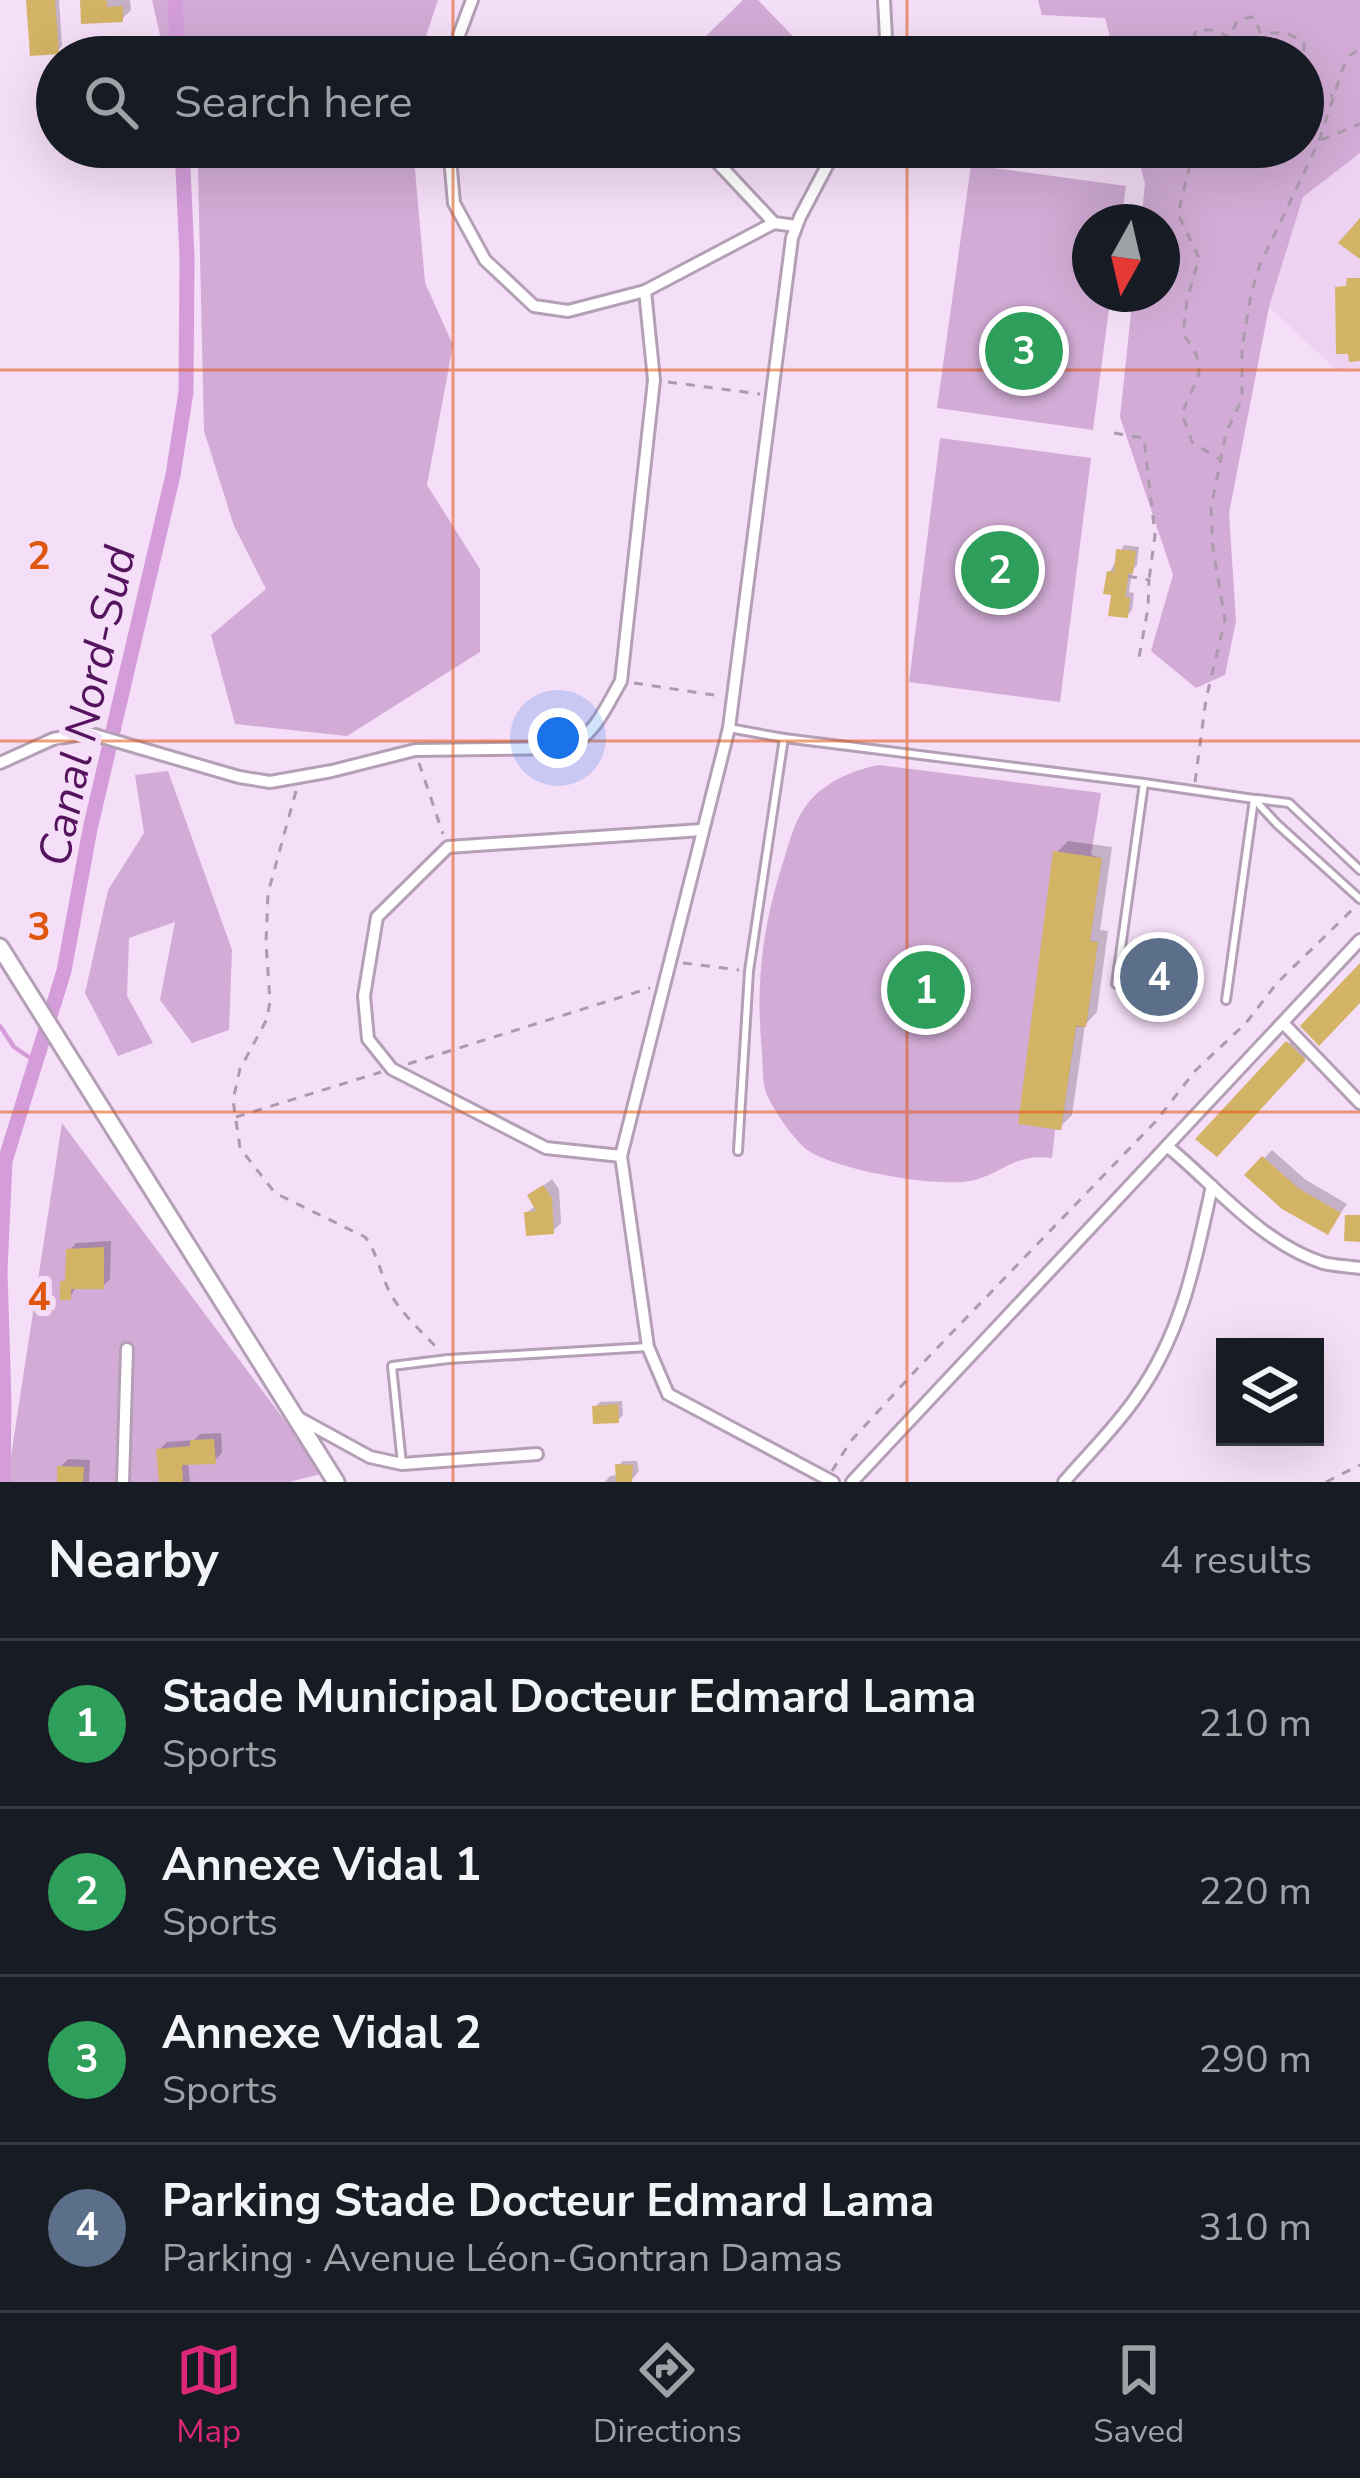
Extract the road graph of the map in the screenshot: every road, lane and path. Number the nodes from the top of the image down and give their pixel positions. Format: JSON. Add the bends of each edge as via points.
{"nodes":[{"id":1,"x":472,"y":0,"type":"edge"},
{"id":2,"x":884,"y":0,"type":"edge"},
{"id":3,"x":459,"y":36,"type":"edge"},
{"id":4,"x":886,"y":36,"type":"edge"},
{"id":5,"x":1194,"y":36,"type":"edge"},
{"id":6,"x":1228,"y":36,"type":"edge"},
{"id":7,"x":1230,"y":36,"type":"edge"},
{"id":8,"x":1293,"y":36,"type":"edge"},
{"id":9,"x":1360,"y":49,"type":"edge"},
{"id":10,"x":1324,"y":93,"type":"edge"},
{"id":11,"x":1335,"y":97,"type":"junction"},
{"id":12,"x":1360,"y":124,"type":"edge"},
{"id":13,"x":1324,"y":127,"type":"edge"},
{"id":14,"x":1324,"y":138,"type":"edge"},
{"id":15,"x":451,"y":168,"type":"edge"},
{"id":16,"x":723,"y":168,"type":"edge"},
{"id":17,"x":826,"y":168,"type":"edge"},
{"id":18,"x":1188,"y":168,"type":"edge"},
{"id":19,"x":1306,"y":168,"type":"edge"},
{"id":20,"x":774,"y":223,"type":"junction"},
{"id":21,"x":796,"y":226,"type":"junction"},
{"id":22,"x":645,"y":290,"type":"junction"},
{"id":23,"x":654,"y":380,"type":"junction"},
{"id":24,"x":772,"y":395,"type":"junction"},
{"id":25,"x":1114,"y":434,"type":"dead end"},
{"id":26,"x":1220,"y":460,"type":"junction"},
{"id":27,"x":1128,"y":576,"type":"dead end"},
{"id":28,"x":1149,"y":580,"type":"junction"},
{"id":29,"x":1138,"y":663,"type":"dead end"},
{"id":30,"x":621,"y":681,"type":"junction"},
{"id":31,"x":732,"y":698,"type":"junction"},
{"id":32,"x":729,"y":728,"type":"junction"},
{"id":33,"x":784,"y":738,"type":"junction"},
{"id":34,"x":415,"y":750,"type":"junction"},
{"id":35,"x":0,"y":763,"type":"edge"},
{"id":36,"x":301,"y":777,"type":"junction"},
{"id":37,"x":1144,"y":783,"type":"junction"},
{"id":38,"x":1195,"y":790,"type":"junction"},
{"id":39,"x":1254,"y":799,"type":"junction"},
{"id":40,"x":702,"y":830,"type":"junction"},
{"id":41,"x":448,"y":847,"type":"junction"},
{"id":42,"x":1360,"y":870,"type":"edge"},
{"id":43,"x":1360,"y":901,"type":"edge"},
{"id":44,"x":1360,"y":940,"type":"edge"},
{"id":45,"x":0,"y":947,"type":"edge"},
{"id":46,"x":669,"y":962,"type":"junction"},
{"id":47,"x":749,"y":971,"type":"junction"},
{"id":48,"x":664,"y":984,"type":"junction"},
{"id":49,"x":1116,"y":984,"type":"dead end"},
{"id":50,"x":1226,"y":1000,"type":"dead end"},
{"id":51,"x":1283,"y":1024,"type":"junction"},
{"id":52,"x":392,"y":1069,"type":"junction"},
{"id":53,"x":1360,"y":1103,"type":"edge"},
{"id":54,"x":236,"y":1117,"type":"junction"},
{"id":55,"x":1167,"y":1146,"type":"junction"},
{"id":56,"x":738,"y":1151,"type":"dead end"},
{"id":57,"x":621,"y":1156,"type":"junction"},
{"id":58,"x":1212,"y":1186,"type":"junction"},
{"id":59,"x":1360,"y":1268,"type":"edge"},
{"id":60,"x":648,"y":1347,"type":"junction"},
{"id":61,"x":127,"y":1349,"type":"dead end"},
{"id":62,"x":448,"y":1359,"type":"junction"},
{"id":63,"x":294,"y":1415,"type":"junction"},
{"id":64,"x":537,"y":1454,"type":"dead end"},
{"id":65,"x":401,"y":1464,"type":"junction"},
{"id":66,"x":1360,"y":1466,"type":"edge"},
{"id":67,"x":830,"y":1480,"type":"edge"},
{"id":68,"x":123,"y":1482,"type":"edge"},
{"id":69,"x":336,"y":1482,"type":"edge"},
{"id":70,"x":852,"y":1482,"type":"edge"},
{"id":71,"x":1064,"y":1482,"type":"edge"},
{"id":72,"x":1326,"y":1482,"type":"edge"}],
"edges":[{"from":1,"to":3,"type":"street"},
{"from":2,"to":4,"type":"street"},
{"from":5,"to":6,"type":"path","via":[[1196,29]]},
{"from":7,"to":8,"type":"path","via":[[1238,19],[1254,17],[1260,32]]},
{"from":9,"to":11,"type":"path","via":[[1343,68]]},
{"from":10,"to":11,"type":"path"},
{"from":11,"to":13,"type":"path"},
{"from":12,"to":14,"type":"path"},
{"from":15,"to":22,"type":"street","via":[[454,203],[485,260],[534,306],[568,311]]},
{"from":16,"to":20,"type":"street"},
{"from":17,"to":21,"type":"street"},
{"from":18,"to":26,"type":"path","via":[[1178,214],[1199,258],[1183,334],[1199,354],[1200,375],[1182,414],[1192,442]]},
{"from":19,"to":26,"type":"path","via":[[1258,267],[1242,348],[1242,399]]},
{"from":20,"to":21,"type":"street"},
{"from":20,"to":22,"type":"street"},
{"from":21,"to":24,"type":"street"},
{"from":22,"to":23,"type":"street"},
{"from":23,"to":24,"type":"path"},
{"from":23,"to":30,"type":"street"},
{"from":24,"to":31,"type":"street"},
{"from":25,"to":28,"type":"path","via":[[1144,438],[1155,535]]},
{"from":26,"to":38,"type":"path","via":[[1211,508],[1226,620]]},
{"from":27,"to":28,"type":"path"},
{"from":28,"to":29,"type":"path"},
{"from":30,"to":31,"type":"path"},
{"from":30,"to":34,"type":"street","via":[[597,723],[567,748]]},
{"from":31,"to":32,"type":"street"},
{"from":32,"to":33,"type":"lane"},
{"from":32,"to":40,"type":"street"},
{"from":33,"to":37,"type":"lane"},
{"from":33,"to":47,"type":"lane"},
{"from":34,"to":36,"type":"street"},
{"from":34,"to":41,"type":"path"},
{"from":35,"to":36,"type":"street","via":[[88,733],[238,777]]},
{"from":36,"to":54,"type":"path","via":[[268,893],[267,1019],[239,1069]]},
{"from":37,"to":38,"type":"lane"},
{"from":37,"to":49,"type":"lane"},
{"from":38,"to":39,"type":"lane"},
{"from":39,"to":42,"type":"lane","via":[[1289,803]]},
{"from":39,"to":43,"type":"lane"},
{"from":39,"to":50,"type":"lane"},
{"from":40,"to":41,"type":"street"},
{"from":40,"to":46,"type":"street"},
{"from":41,"to":52,"type":"street","via":[[377,917],[364,996],[368,1040]]},
{"from":43,"to":67,"type":"path","via":[[850,1442]]},
{"from":44,"to":51,"type":"street"},
{"from":45,"to":63,"type":"street"},
{"from":46,"to":47,"type":"path"},
{"from":46,"to":48,"type":"street"},
{"from":47,"to":56,"type":"lane"},
{"from":48,"to":52,"type":"path"},
{"from":48,"to":57,"type":"street"},
{"from":51,"to":53,"type":"street"},
{"from":51,"to":55,"type":"street"},
{"from":52,"to":54,"type":"path"},
{"from":52,"to":57,"type":"street","via":[[546,1148]]},
{"from":54,"to":62,"type":"path","via":[[241,1148],[275,1193],[365,1237],[395,1302]]},
{"from":55,"to":58,"type":"street"},
{"from":55,"to":70,"type":"street"},
{"from":57,"to":60,"type":"street"},
{"from":58,"to":59,"type":"street","via":[[1284,1246]]},
{"from":58,"to":71,"type":"street","via":[[1160,1360]]},
{"from":60,"to":62,"type":"lane"},
{"from":60,"to":67,"type":"street","via":[[668,1394]]},
{"from":61,"to":68,"type":"street"},
{"from":62,"to":65,"type":"lane","via":[[392,1366]]},
{"from":63,"to":65,"type":"street","via":[[370,1457]]},
{"from":63,"to":69,"type":"street"},
{"from":64,"to":65,"type":"street"},
{"from":66,"to":72,"type":"path"}]}
